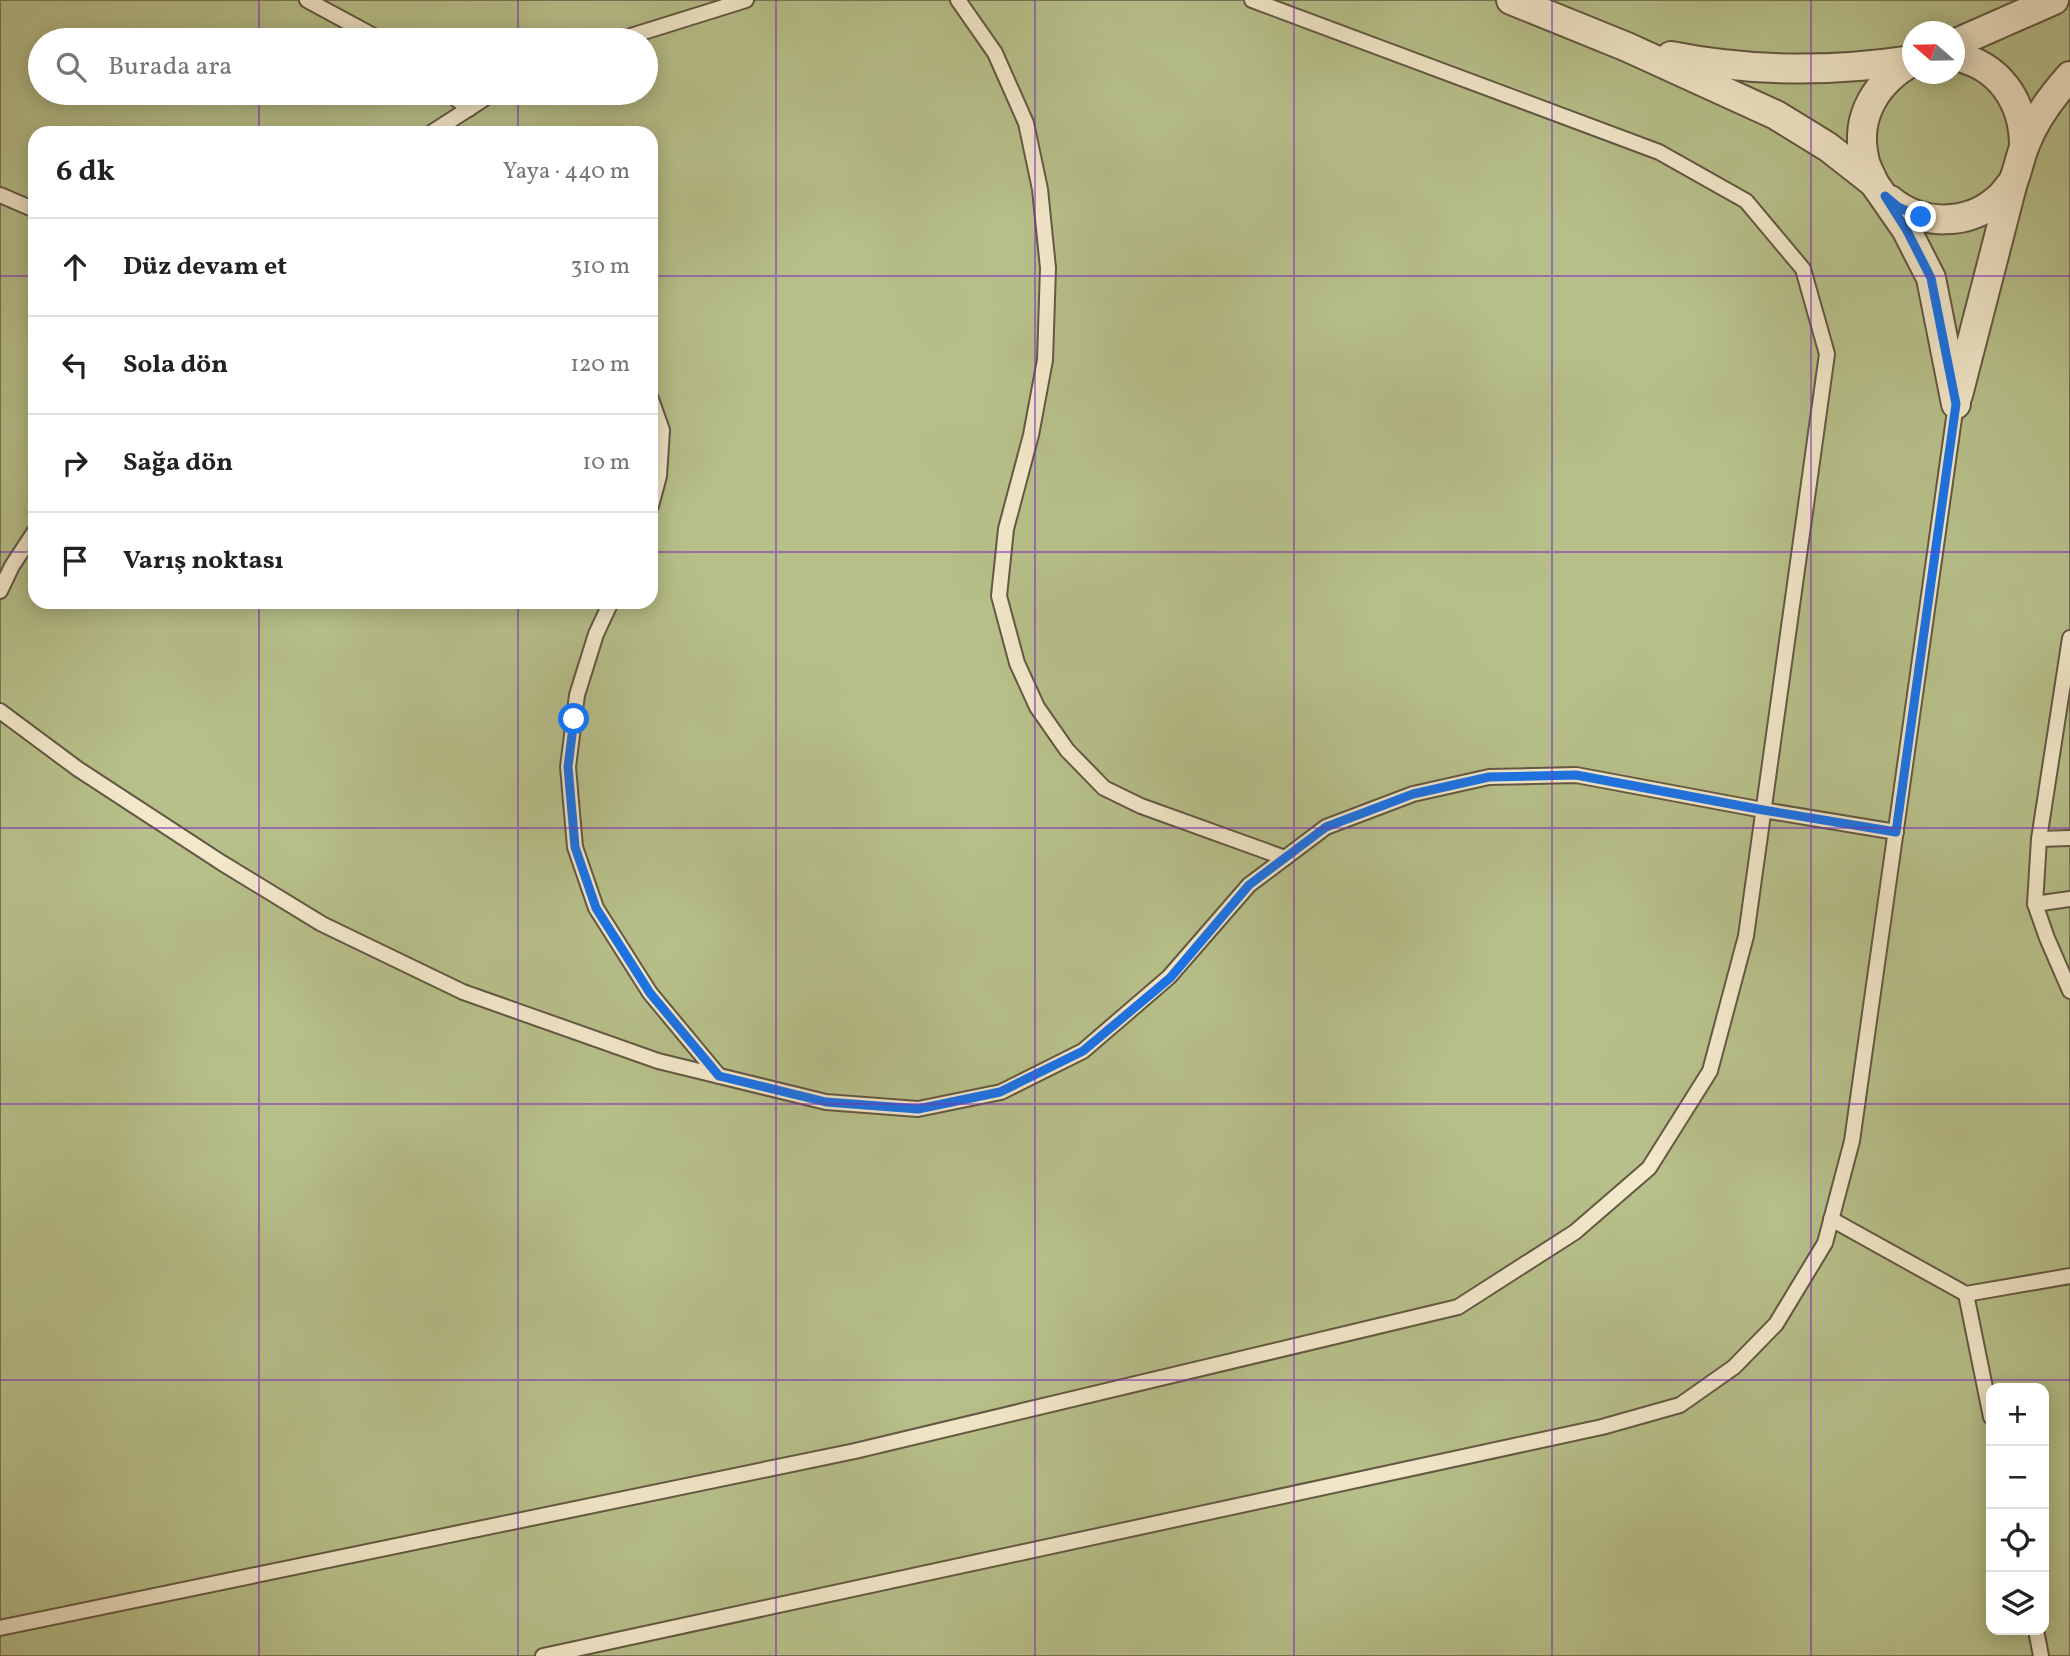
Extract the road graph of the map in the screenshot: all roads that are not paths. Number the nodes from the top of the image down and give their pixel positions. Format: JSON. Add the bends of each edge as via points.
{"nodes":[{"id":1,"x":307,"y":0,"type":"edge"},
{"id":2,"x":746,"y":0,"type":"edge"},
{"id":3,"x":958,"y":0,"type":"edge"},
{"id":4,"x":1252,"y":0,"type":"edge"},
{"id":5,"x":1511,"y":0,"type":"edge"},
{"id":6,"x":2054,"y":0,"type":"edge"},
{"id":7,"x":359,"y":28,"type":"edge"},
{"id":8,"x":656,"y":28,"type":"edge"},
{"id":9,"x":1965,"y":40,"type":"edge"},
{"id":10,"x":1627,"y":47,"type":"junction"},
{"id":11,"x":1965,"y":59,"type":"edge"},
{"id":12,"x":1902,"y":62,"type":"edge"},
{"id":13,"x":1902,"y":68,"type":"edge"},
{"id":14,"x":2070,"y":76,"type":"edge"},
{"id":15,"x":464,"y":105,"type":"edge"},
{"id":16,"x":475,"y":105,"type":"edge"},
{"id":17,"x":469,"y":109,"type":"junction"},
{"id":18,"x":442,"y":126,"type":"edge"},
{"id":19,"x":2024,"y":146,"type":"junction"},
{"id":20,"x":2013,"y":182,"type":"junction"},
{"id":21,"x":1880,"y":189,"type":"junction"},
{"id":22,"x":0,"y":195,"type":"edge"},
{"id":23,"x":28,"y":208,"type":"edge"},
{"id":24,"x":1956,"y":404,"type":"junction"},
{"id":25,"x":658,"y":419,"type":"edge"},
{"id":26,"x":658,"y":480,"type":"edge"},
{"id":27,"x":28,"y":542,"type":"edge"},
{"id":28,"x":0,"y":591,"type":"edge"},
{"id":29,"x":608,"y":609,"type":"edge"},
{"id":30,"x":2070,"y":638,"type":"edge"},
{"id":31,"x":0,"y":711,"type":"edge"},
{"id":32,"x":1763,"y":810,"type":"junction"},
{"id":33,"x":1896,"y":832,"type":"junction"},
{"id":34,"x":2070,"y":838,"type":"edge"},
{"id":35,"x":2039,"y":839,"type":"junction"},
{"id":36,"x":1285,"y":858,"type":"junction"},
{"id":37,"x":2070,"y":899,"type":"edge"},
{"id":38,"x":2035,"y":904,"type":"junction"},
{"id":39,"x":2070,"y":991,"type":"edge"},
{"id":40,"x":719,"y":1076,"type":"junction"},
{"id":41,"x":1831,"y":1219,"type":"junction"},
{"id":42,"x":2070,"y":1276,"type":"edge"},
{"id":43,"x":1966,"y":1294,"type":"junction"},
{"id":44,"x":1986,"y":1392,"type":"edge"},
{"id":45,"x":0,"y":1628,"type":"edge"},
{"id":46,"x":2037,"y":1635,"type":"edge"},
{"id":47,"x":543,"y":1656,"type":"edge"},
{"id":48,"x":2041,"y":1656,"type":"edge"}],
"edges":[{"from":1,"to":7,"type":"lane"},
{"from":2,"to":8,"type":"lane"},
{"from":3,"to":36,"type":"lane","via":[[995,53],[1026,123],[1040,189],[1048,268],[1045,360],[1006,529],[999,596],[1017,663],[1037,707],[1068,750],[1104,788]]},
{"from":4,"to":32,"type":"lane","via":[[1659,152],[1746,201],[1802,269],[1827,354]]},
{"from":5,"to":10,"type":"street"},
{"from":6,"to":9,"type":"street"},
{"from":10,"to":12,"type":"street","via":[[1737,67],[1825,70]]},
{"from":10,"to":21,"type":"street","via":[[1776,115],[1828,147]]},
{"from":11,"to":19,"type":"street","via":[[1997,76],[2016,100]]},
{"from":13,"to":21,"type":"street","via":[[1884,82],[1864,118],[1864,159]]},
{"from":14,"to":19,"type":"street"},
{"from":15,"to":17,"type":"lane"},
{"from":16,"to":17,"type":"lane"},
{"from":17,"to":18,"type":"lane"},
{"from":19,"to":20,"type":"street"},
{"from":20,"to":21,"type":"street","via":[[1975,214],[1949,220],[1921,217],[1898,207]]},
{"from":20,"to":24,"type":"street"},
{"from":21,"to":24,"type":"street","via":[[1931,278]]},
{"from":22,"to":23,"type":"lane"},
{"from":24,"to":33,"type":"lane"},
{"from":25,"to":26,"type":"lane","via":[[662,430]]},
{"from":27,"to":28,"type":"lane"},
{"from":29,"to":40,"type":"lane","via":[[577,695],[568,767],[575,847],[596,908],[650,993]]},
{"from":30,"to":35,"type":"lane"},
{"from":31,"to":40,"type":"lane","via":[[78,769],[322,924],[463,992],[658,1061]]},
{"from":32,"to":33,"type":"lane"},
{"from":32,"to":36,"type":"lane","via":[[1576,775],[1489,777],[1413,794],[1326,827]]},
{"from":32,"to":45,"type":"lane","via":[[1746,936],[1710,1071],[1649,1168],[1575,1232],[1458,1307],[855,1451]]},
{"from":33,"to":41,"type":"lane","via":[[1852,1141]]},
{"from":34,"to":35,"type":"lane"},
{"from":35,"to":38,"type":"lane"},
{"from":36,"to":40,"type":"lane","via":[[1249,885],[1170,978],[1083,1051],[1000,1092],[918,1109],[826,1102]]},
{"from":37,"to":38,"type":"lane"},
{"from":38,"to":39,"type":"lane"},
{"from":41,"to":43,"type":"lane"},
{"from":41,"to":47,"type":"lane","via":[[1825,1243],[1776,1324],[1734,1367],[1680,1405],[1602,1427]]},
{"from":42,"to":43,"type":"lane"},
{"from":43,"to":44,"type":"lane"},
{"from":46,"to":48,"type":"lane"}]}
